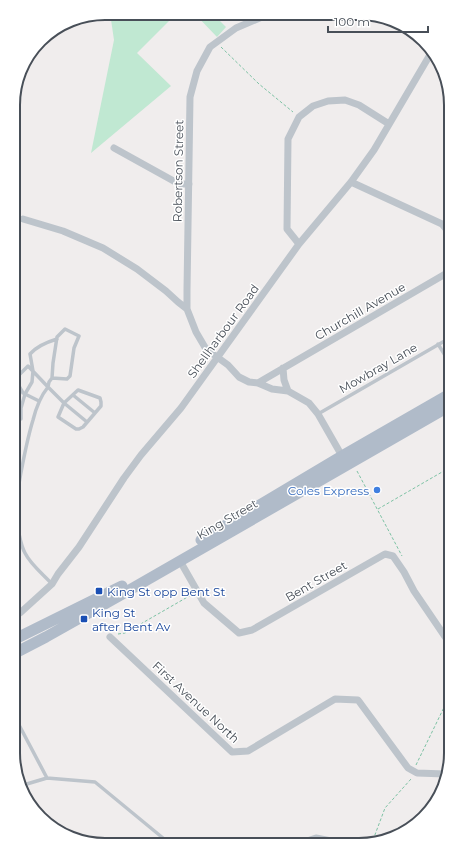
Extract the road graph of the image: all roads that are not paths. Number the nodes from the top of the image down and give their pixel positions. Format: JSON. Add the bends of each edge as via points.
{"nodes":[{"id":1,"x":255,"y":20,"type":"edge"},
{"id":2,"x":429,"y":57,"type":"edge"},
{"id":3,"x":389,"y":124,"type":"junction"},
{"id":4,"x":114,"y":148,"type":"dead end"},
{"id":5,"x":351,"y":182,"type":"junction"},
{"id":6,"x":189,"y":184,"type":"junction"},
{"id":7,"x":23,"y":219,"type":"dead end"},
{"id":8,"x":444,"y":222,"type":"edge"},
{"id":9,"x":299,"y":244,"type":"junction"},
{"id":10,"x":444,"y":275,"type":"edge"},
{"id":11,"x":188,"y":309,"type":"junction"},
{"id":12,"x":56,"y":339,"type":"junction"},
{"id":13,"x":444,"y":341,"type":"edge"},
{"id":14,"x":438,"y":344,"type":"junction"},
{"id":15,"x":444,"y":354,"type":"edge"},
{"id":16,"x":217,"y":358,"type":"junction"},
{"id":17,"x":284,"y":368,"type":"junction"},
{"id":18,"x":33,"y":371,"type":"junction"},
{"id":19,"x":20,"y":375,"type":"edge"},
{"id":20,"x":52,"y":378,"type":"junction"},
{"id":21,"x":258,"y":384,"type":"junction"},
{"id":22,"x":20,"y":387,"type":"edge"},
{"id":23,"x":48,"y":387,"type":"junction"},
{"id":24,"x":288,"y":391,"type":"junction"},
{"id":25,"x":25,"y":394,"type":"junction"},
{"id":26,"x":73,"y":395,"type":"junction"},
{"id":27,"x":444,"y":397,"type":"edge"},
{"id":28,"x":39,"y":401,"type":"junction"},
{"id":29,"x":64,"y":403,"type":"junction"},
{"id":30,"x":444,"y":409,"type":"edge"},
{"id":31,"x":95,"y":412,"type":"junction"},
{"id":32,"x":318,"y":414,"type":"junction"},
{"id":33,"x":21,"y":419,"type":"dead end"},
{"id":34,"x":87,"y":422,"type":"junction"},
{"id":35,"x":363,"y":455,"type":"junction"},
{"id":36,"x":342,"y":456,"type":"junction"},
{"id":37,"x":20,"y":477,"type":"edge"},
{"id":38,"x":20,"y":535,"type":"edge"},
{"id":39,"x":180,"y":561,"type":"junction"},
{"id":40,"x":52,"y":584,"type":"junction"},
{"id":41,"x":20,"y":613,"type":"dead end"},
{"id":42,"x":444,"y":635,"type":"edge"},
{"id":43,"x":20,"y":637,"type":"edge"},
{"id":44,"x":110,"y":637,"type":"road end"},
{"id":45,"x":20,"y":650,"type":"edge"},
{"id":46,"x":20,"y":727,"type":"edge"},
{"id":47,"x":441,"y":774,"type":"edge"},
{"id":48,"x":47,"y":778,"type":"junction"},
{"id":49,"x":26,"y":784,"type":"edge"},
{"id":50,"x":163,"y":838,"type":"edge"}],
"edges":[{"from":1,"to":6,"type":"street","name":"Robertson Street","via":[[236,28],[210,47],[197,71],[190,97]]},
{"from":2,"to":3,"type":"street","name":"Shellharbour Road"},
{"from":3,"to":5,"type":"street","name":"Shellharbour Road"},
{"from":3,"to":9,"type":"street","via":[[359,105],[345,100],[328,101],[313,106],[299,117],[288,139],[287,229]]},
{"from":4,"to":6,"type":"street","via":[[179,184]]},
{"from":5,"to":8,"type":"street"},
{"from":5,"to":9,"type":"street","name":"Shellharbour Road"},
{"from":6,"to":11,"type":"street","name":"Robertson Street"},
{"from":7,"to":11,"type":"street","via":[[63,231],[103,248],[137,269]]},
{"from":9,"to":16,"type":"street","name":"Shellharbour Road"},
{"from":10,"to":17,"type":"street","name":"Churchill Avenue"},
{"from":11,"to":16,"type":"street","name":"Robertson Street","via":[[196,332],[206,349]]},
{"from":12,"to":18,"type":"lane","via":[[30,354]]},
{"from":12,"to":20,"type":"lane"},
{"from":12,"to":20,"type":"lane","via":[[65,329],[78,336],[70,376],[67,379]]},
{"from":13,"to":14,"type":"lane","name":"Mowbray Lane"},
{"from":14,"to":15,"type":"lane"},
{"from":14,"to":32,"type":"lane","name":"Mowbray Lane"},
{"from":16,"to":21,"type":"street","name":"Robertson Street","via":[[239,377]]},
{"from":16,"to":40,"type":"street","name":"Shellharbour Road","via":[[181,408],[124,478]]},
{"from":17,"to":21,"type":"street","name":"Churchill Avenue"},
{"from":17,"to":24,"type":"street","via":[[284,380]]},
{"from":18,"to":19,"type":"lane","via":[[28,366]]},
{"from":18,"to":23,"type":"lane"},
{"from":18,"to":25,"type":"lane","via":[[32,382]]},
{"from":20,"to":23,"type":"lane"},
{"from":21,"to":24,"type":"street","name":"Robertson Street"},
{"from":22,"to":25,"type":"lane"},
{"from":23,"to":28,"type":"lane"},
{"from":23,"to":29,"type":"lane"},
{"from":24,"to":32,"type":"street","name":"Robertson Street","via":[[310,403]]},
{"from":25,"to":28,"type":"lane"},
{"from":25,"to":33,"type":"lane"},
{"from":26,"to":29,"type":"lane"},
{"from":26,"to":31,"type":"lane"},
{"from":26,"to":31,"type":"lane","via":[[78,390],[100,398],[101,406]]},
{"from":27,"to":36,"type":"main road","name":"King Street"},
{"from":28,"to":37,"type":"lane","via":[[27,438]]},
{"from":29,"to":34,"type":"lane"},
{"from":29,"to":34,"type":"lane","via":[[58,417],[76,429],[83,427]]},
{"from":30,"to":35,"type":"main road","name":"King Street"},
{"from":31,"to":34,"type":"lane"},
{"from":32,"to":36,"type":"street","name":"Robertson Street"},
{"from":35,"to":36,"type":"street","via":[[351,458]]},
{"from":35,"to":39,"type":"main road","name":"King Street"},
{"from":36,"to":43,"type":"main road","name":"King Street","via":[[179,554],[114,590]]},
{"from":38,"to":40,"type":"lane","via":[[24,552]]},
{"from":39,"to":42,"type":"street","name":"Bent Street","via":[[204,602],[239,633],[252,630],[385,554],[393,556]]},
{"from":39,"to":45,"type":"main road","name":"King Street"},
{"from":40,"to":41,"type":"street","name":"Shellharbour Road"},
{"from":44,"to":47,"type":"street","name":"First Avenue North","via":[[232,752],[248,751],[335,698],[358,700],[408,768],[415,772]]},
{"from":46,"to":48,"type":"lane"},
{"from":48,"to":49,"type":"lane"},
{"from":48,"to":50,"type":"lane","via":[[95,782]]}]}
